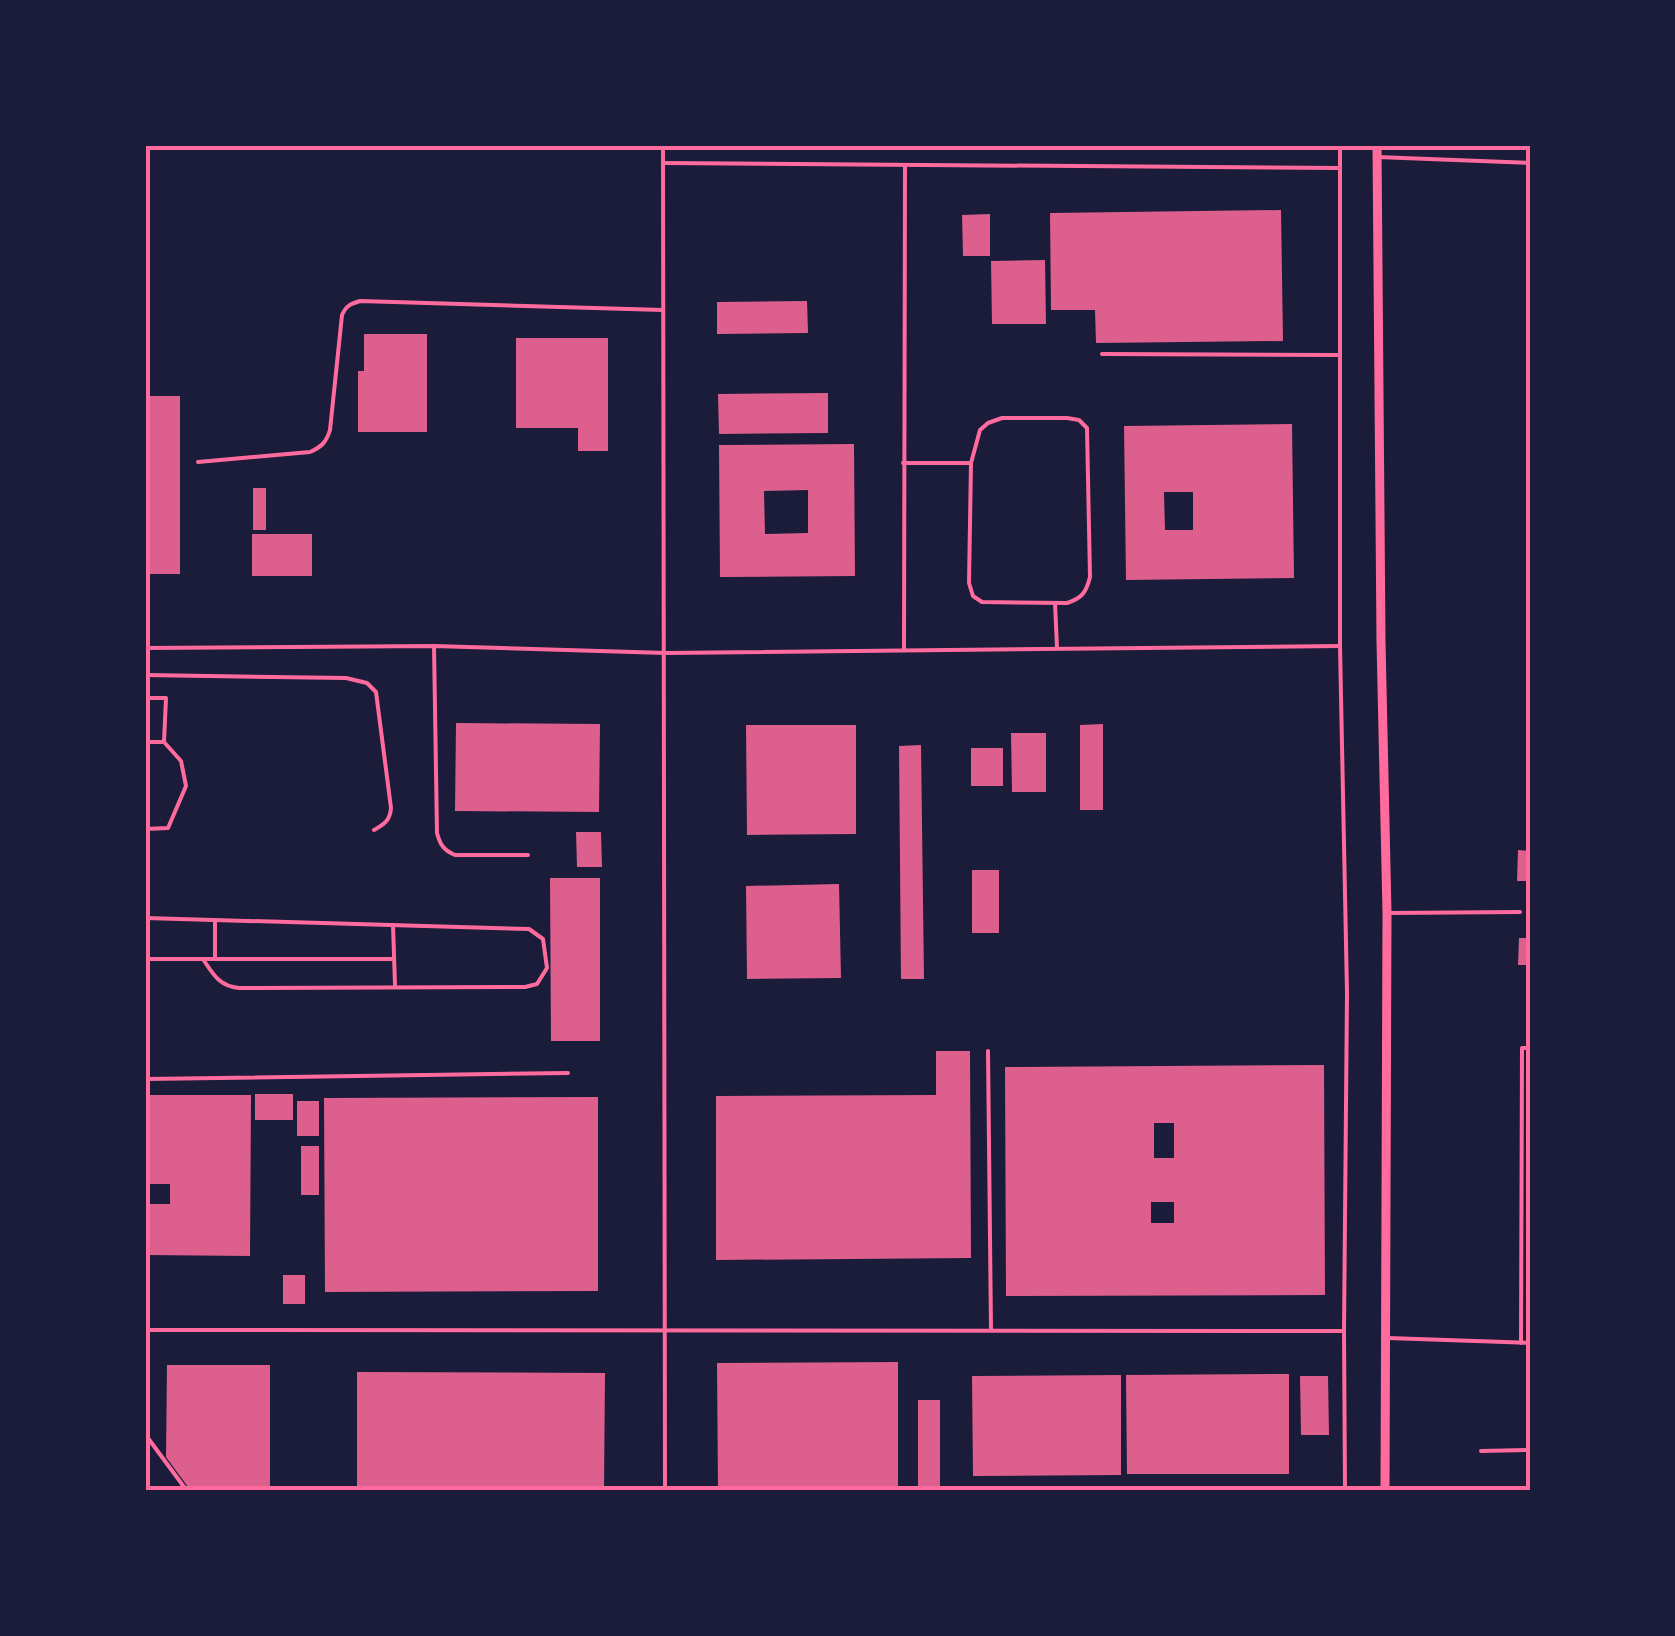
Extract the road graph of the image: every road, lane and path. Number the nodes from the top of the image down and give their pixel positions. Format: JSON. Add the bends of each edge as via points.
{"nodes":[{"id":1,"x":664,"y":145,"type":"edge"},
{"id":2,"x":1340,"y":145,"type":"edge"},
{"id":3,"x":1377,"y":145,"type":"edge"},
{"id":4,"x":1377,"y":157,"type":"junction"},
{"id":5,"x":663,"y":163,"type":"junction"},
{"id":6,"x":1530,"y":163,"type":"edge"},
{"id":7,"x":905,"y":164,"type":"junction"},
{"id":8,"x":1340,"y":168,"type":"junction"},
{"id":9,"x":663,"y":310,"type":"junction"},
{"id":10,"x":1102,"y":354,"type":"dead end"},
{"id":11,"x":1340,"y":355,"type":"junction"},
{"id":12,"x":198,"y":462,"type":"dead end"},
{"id":13,"x":903,"y":463,"type":"junction"},
{"id":14,"x":971,"y":463,"type":"junction"},
{"id":15,"x":1055,"y":603,"type":"junction"},
{"id":16,"x":434,"y":646,"type":"junction"},
{"id":17,"x":1340,"y":646,"type":"junction"},
{"id":18,"x":145,"y":648,"type":"edge"},
{"id":19,"x":1057,"y":649,"type":"junction"},
{"id":20,"x":904,"y":650,"type":"junction"},
{"id":21,"x":666,"y":653,"type":"junction"},
{"id":22,"x":145,"y":675,"type":"edge"},
{"id":23,"x":145,"y":698,"type":"edge"},
{"id":24,"x":145,"y":742,"type":"edge"},
{"id":25,"x":164,"y":742,"type":"junction"},
{"id":26,"x":145,"y":829,"type":"edge"},
{"id":27,"x":374,"y":830,"type":"dead end"},
{"id":28,"x":528,"y":855,"type":"dead end"},
{"id":29,"x":1520,"y":912,"type":"dead end"},
{"id":30,"x":1387,"y":913,"type":"junction"},
{"id":31,"x":145,"y":918,"type":"edge"},
{"id":32,"x":215,"y":920,"type":"junction"},
{"id":33,"x":393,"y":925,"type":"junction"},
{"id":34,"x":145,"y":959,"type":"edge"},
{"id":35,"x":203,"y":959,"type":"junction"},
{"id":36,"x":215,"y":959,"type":"junction"},
{"id":37,"x":394,"y":959,"type":"junction"},
{"id":38,"x":395,"y":988,"type":"junction"},
{"id":39,"x":1530,"y":1048,"type":"edge"},
{"id":40,"x":988,"y":1050,"type":"dead end"},
{"id":41,"x":568,"y":1073,"type":"dead end"},
{"id":42,"x":145,"y":1079,"type":"edge"},
{"id":43,"x":665,"y":1329,"type":"junction"},
{"id":44,"x":145,"y":1330,"type":"edge"},
{"id":45,"x":990,"y":1330,"type":"junction"},
{"id":46,"x":1344,"y":1331,"type":"junction"},
{"id":47,"x":1384,"y":1338,"type":"junction"},
{"id":48,"x":1520,"y":1343,"type":"junction"},
{"id":49,"x":1530,"y":1343,"type":"edge"},
{"id":50,"x":145,"y":1434,"type":"edge"},
{"id":51,"x":1530,"y":1450,"type":"edge"},
{"id":52,"x":1481,"y":1451,"type":"dead end"},
{"id":53,"x":187,"y":1491,"type":"edge"},
{"id":54,"x":665,"y":1491,"type":"edge"},
{"id":55,"x":1345,"y":1491,"type":"edge"},
{"id":56,"x":1385,"y":1491,"type":"edge"}],
"edges":[{"from":1,"to":5,"type":"lane"},
{"from":2,"to":8,"type":"lane"},
{"from":3,"to":4,"type":"street"},
{"from":4,"to":6,"type":"lane"},
{"from":4,"to":30,"type":"street"},
{"from":5,"to":7,"type":"lane"},
{"from":5,"to":9,"type":"lane"},
{"from":7,"to":8,"type":"lane"},
{"from":7,"to":13,"type":"lane"},
{"from":8,"to":11,"type":"lane"},
{"from":9,"to":12,"type":"lane","via":[[350,304],[342,315],[330,430],[321,447]]},
{"from":9,"to":21,"type":"lane"},
{"from":10,"to":11,"type":"lane"},
{"from":11,"to":17,"type":"lane"},
{"from":13,"to":14,"type":"lane"},
{"from":13,"to":20,"type":"lane"},
{"from":14,"to":15,"type":"lane","via":[[973,596],[982,602]]},
{"from":14,"to":15,"type":"lane","via":[[980,430],[1002,418],[1067,418],[1088,428],[1090,578],[1080,599]]},
{"from":15,"to":19,"type":"lane"},
{"from":16,"to":18,"type":"lane"},
{"from":16,"to":21,"type":"lane"},
{"from":16,"to":28,"type":"lane","via":[[439,842],[455,855]]},
{"from":17,"to":19,"type":"lane"},
{"from":17,"to":46,"type":"lane"},
{"from":19,"to":20,"type":"lane"},
{"from":20,"to":21,"type":"lane"},
{"from":21,"to":43,"type":"lane"},
{"from":22,"to":27,"type":"lane","via":[[367,683],[376,692],[390,808],[390,818]]},
{"from":23,"to":25,"type":"lane","via":[[166,698]]},
{"from":24,"to":25,"type":"lane"},
{"from":25,"to":26,"type":"lane","via":[[181,761],[186,786],[168,828]]},
{"from":29,"to":30,"type":"lane"},
{"from":30,"to":47,"type":"street"},
{"from":31,"to":32,"type":"lane"},
{"from":32,"to":33,"type":"lane"},
{"from":32,"to":36,"type":"lane"},
{"from":33,"to":37,"type":"lane"},
{"from":33,"to":38,"type":"lane","via":[[529,928],[546,950],[543,976],[524,988]]},
{"from":34,"to":35,"type":"lane"},
{"from":35,"to":36,"type":"lane"},
{"from":35,"to":38,"type":"lane","via":[[229,987]]},
{"from":36,"to":37,"type":"lane"},
{"from":37,"to":38,"type":"lane"},
{"from":39,"to":48,"type":"lane","via":[[1522,1048]]},
{"from":40,"to":45,"type":"lane"},
{"from":41,"to":42,"type":"lane"},
{"from":43,"to":44,"type":"lane"},
{"from":43,"to":45,"type":"lane"},
{"from":43,"to":54,"type":"lane"},
{"from":45,"to":46,"type":"lane"},
{"from":46,"to":55,"type":"lane"},
{"from":47,"to":48,"type":"lane"},
{"from":47,"to":56,"type":"street"},
{"from":48,"to":49,"type":"lane"},
{"from":50,"to":53,"type":"lane"},
{"from":51,"to":52,"type":"lane"}]}
